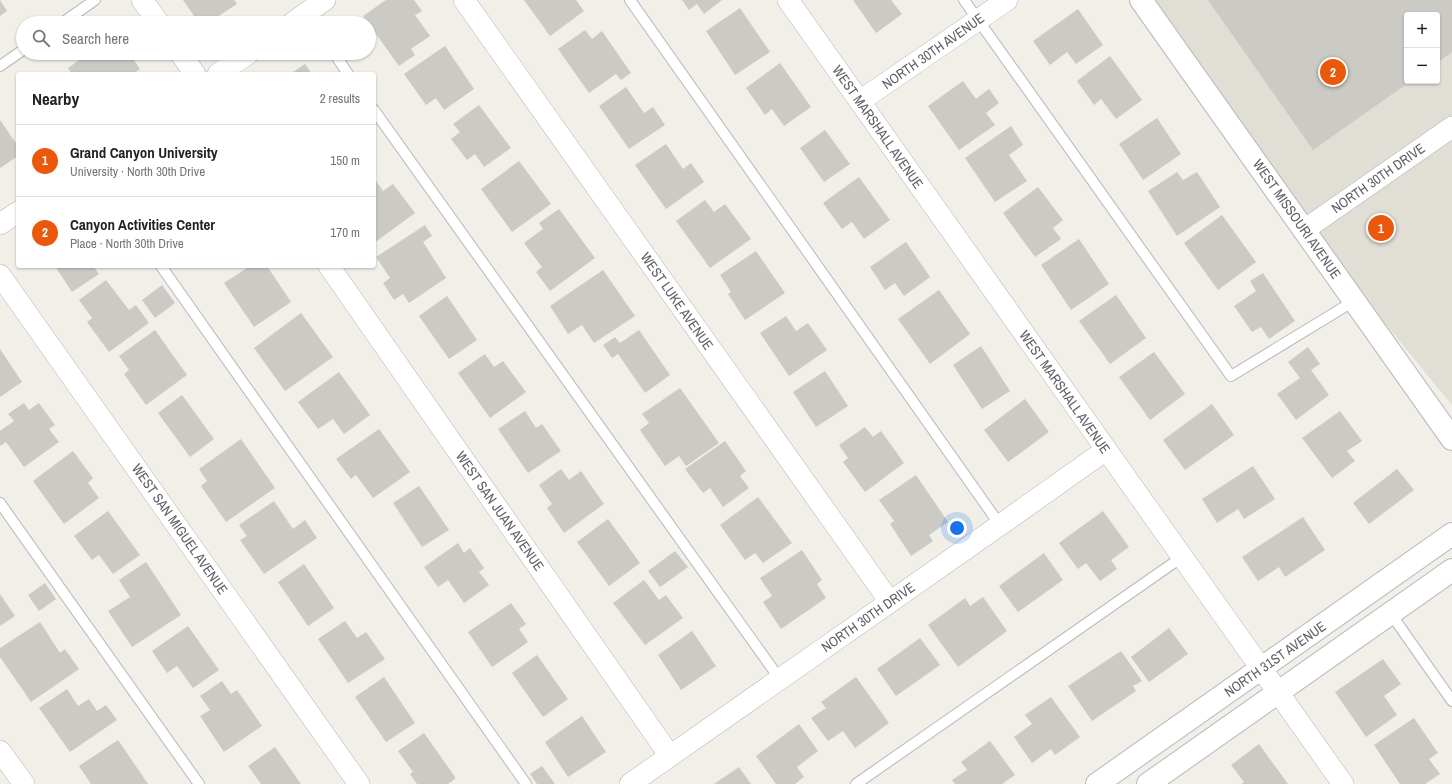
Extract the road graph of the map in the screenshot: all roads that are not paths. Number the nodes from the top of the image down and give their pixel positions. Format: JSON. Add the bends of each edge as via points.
{"nodes":[{"id":1,"x":95,"y":0,"type":"edge"},
{"id":2,"x":142,"y":0,"type":"edge"},
{"id":3,"x":325,"y":0,"type":"edge"},
{"id":4,"x":464,"y":0,"type":"edge"},
{"id":5,"x":630,"y":0,"type":"edge"},
{"id":6,"x":788,"y":0,"type":"edge"},
{"id":7,"x":964,"y":0,"type":"edge"},
{"id":8,"x":1007,"y":0,"type":"edge"},
{"id":9,"x":1141,"y":0,"type":"edge"},
{"id":10,"x":72,"y":16,"type":"edge"},
{"id":11,"x":154,"y":16,"type":"edge"},
{"id":12,"x":307,"y":16,"type":"edge"},
{"id":13,"x":978,"y":20,"type":"junction"},
{"id":14,"x":16,"y":55,"type":"edge"},
{"id":15,"x":185,"y":60,"type":"edge"},
{"id":16,"x":239,"y":60,"type":"edge"},
{"id":17,"x":339,"y":60,"type":"edge"},
{"id":18,"x":0,"y":66,"type":"edge"},
{"id":19,"x":194,"y":72,"type":"edge"},
{"id":20,"x":221,"y":72,"type":"edge"},
{"id":21,"x":347,"y":72,"type":"edge"},
{"id":22,"x":860,"y":102,"type":"junction"},
{"id":23,"x":376,"y":113,"type":"edge"},
{"id":24,"x":1452,"y":127,"type":"edge"},
{"id":25,"x":16,"y":213,"type":"edge"},
{"id":26,"x":0,"y":224,"type":"edge"},
{"id":27,"x":1304,"y":230,"type":"junction"},
{"id":28,"x":162,"y":268,"type":"edge"},
{"id":29,"x":330,"y":268,"type":"edge"},
{"id":30,"x":0,"y":275,"type":"edge"},
{"id":31,"x":1354,"y":301,"type":"junction"},
{"id":32,"x":1452,"y":439,"type":"edge"},
{"id":33,"x":1106,"y":450,"type":"junction"},
{"id":34,"x":0,"y":503,"type":"edge"},
{"id":35,"x":1000,"y":525,"type":"junction"},
{"id":36,"x":1452,"y":534,"type":"edge"},
{"id":37,"x":1182,"y":557,"type":"junction"},
{"id":38,"x":1452,"y":570,"type":"edge"},
{"id":39,"x":890,"y":602,"type":"junction"},
{"id":40,"x":1391,"y":614,"type":"junction"},
{"id":41,"x":1262,"y":669,"type":"junction"},
{"id":42,"x":779,"y":678,"type":"junction"},
{"id":43,"x":1278,"y":693,"type":"junction"},
{"id":44,"x":1452,"y":701,"type":"edge"},
{"id":45,"x":0,"y":751,"type":"edge"},
{"id":46,"x":670,"y":756,"type":"junction"},
{"id":47,"x":24,"y":784,"type":"edge"},
{"id":48,"x":199,"y":784,"type":"edge"},
{"id":49,"x":360,"y":784,"type":"edge"},
{"id":50,"x":526,"y":784,"type":"edge"},
{"id":51,"x":630,"y":784,"type":"edge"},
{"id":52,"x":856,"y":784,"type":"edge"},
{"id":53,"x":1097,"y":784,"type":"edge"},
{"id":54,"x":1148,"y":784,"type":"edge"},
{"id":55,"x":1343,"y":784,"type":"edge"}],
"edges":[{"from":1,"to":10,"type":"lane"},
{"from":2,"to":11,"type":"street"},
{"from":3,"to":12,"type":"street"},
{"from":4,"to":39,"type":"street","name":"WEST LUKE AVENUE"},
{"from":5,"to":35,"type":"lane"},
{"from":6,"to":22,"type":"street","name":"WEST MARSHALL AVENUE"},
{"from":7,"to":13,"type":"lane"},
{"from":8,"to":13,"type":"street","name":"NORTH 30TH AVENUE"},
{"from":9,"to":27,"type":"street","name":"WEST MISSOURI AVENUE"},
{"from":13,"to":22,"type":"street","name":"NORTH 30TH AVENUE"},
{"from":13,"to":31,"type":"lane","via":[[1232,376]]},
{"from":14,"to":18,"type":"lane"},
{"from":15,"to":19,"type":"street"},
{"from":16,"to":20,"type":"street"},
{"from":17,"to":21,"type":"lane"},
{"from":22,"to":33,"type":"street","name":"WEST MARSHALL AVENUE"},
{"from":23,"to":42,"type":"lane"},
{"from":24,"to":27,"type":"street","name":"NORTH 30TH DRIVE"},
{"from":25,"to":26,"type":"street"},
{"from":27,"to":31,"type":"street","name":"WEST MISSOURI AVENUE"},
{"from":28,"to":50,"type":"lane"},
{"from":29,"to":46,"type":"street","name":"WEST SAN JUAN AVENUE"},
{"from":30,"to":49,"type":"street","name":"WEST SAN MIGUEL AVENUE"},
{"from":31,"to":32,"type":"street","name":"WEST MISSOURI AVENUE"},
{"from":33,"to":35,"type":"street","name":"NORTH 30TH DRIVE"},
{"from":33,"to":37,"type":"street","name":"WEST MARSHALL AVENUE"},
{"from":34,"to":48,"type":"lane"},
{"from":35,"to":39,"type":"street","name":"NORTH 30TH DRIVE"},
{"from":36,"to":41,"type":"street","name":"NORTH 31ST AVENUE"},
{"from":37,"to":41,"type":"street","name":"WEST MARSHALL AVENUE"},
{"from":37,"to":52,"type":"lane"},
{"from":38,"to":40,"type":"street","name":"NORTH 31ST AVENUE"},
{"from":39,"to":42,"type":"street","name":"NORTH 30TH DRIVE"},
{"from":40,"to":43,"type":"street","name":"NORTH 31ST AVENUE"},
{"from":40,"to":44,"type":"lane"},
{"from":41,"to":43,"type":"street","name":"WEST MARSHALL AVENUE"},
{"from":41,"to":53,"type":"street","name":"NORTH 31ST AVENUE"},
{"from":42,"to":46,"type":"street","name":"NORTH 30TH DRIVE"},
{"from":43,"to":54,"type":"street","name":"NORTH 31ST AVENUE"},
{"from":43,"to":55,"type":"street","name":"WEST MARSHALL AVENUE"},
{"from":45,"to":47,"type":"street"},
{"from":46,"to":51,"type":"street","name":"NORTH 30TH DRIVE"}]}
